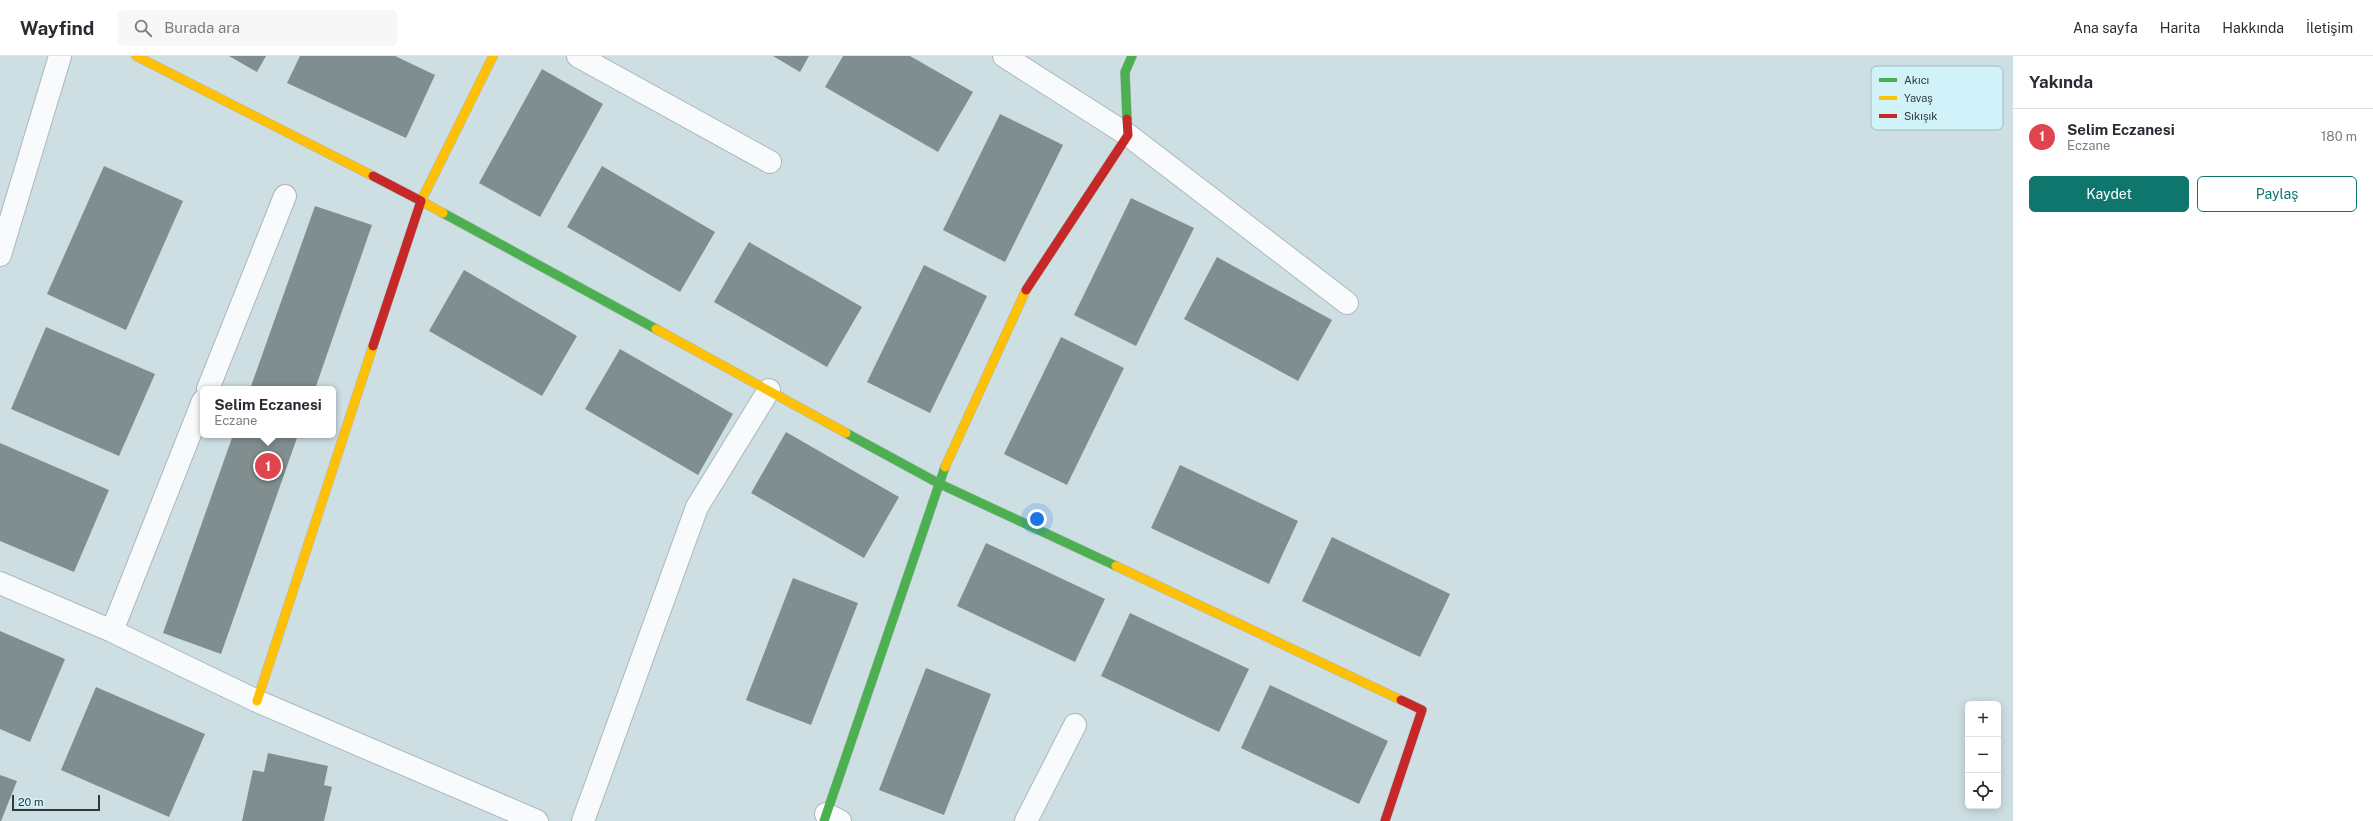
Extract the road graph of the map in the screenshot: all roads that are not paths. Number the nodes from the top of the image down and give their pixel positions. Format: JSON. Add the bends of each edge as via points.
{"nodes":[{"id":1,"x":60,"y":56,"type":"edge"},
{"id":2,"x":136,"y":56,"type":"edge"},
{"id":3,"x":492,"y":56,"type":"edge"},
{"id":4,"x":578,"y":56,"type":"edge"},
{"id":5,"x":1004,"y":56,"type":"edge"},
{"id":6,"x":1132,"y":56,"type":"edge"},
{"id":7,"x":1128,"y":135,"type":"junction"},
{"id":8,"x":770,"y":162,"type":"dead end"},
{"id":9,"x":285,"y":196,"type":"dead end"},
{"id":10,"x":422,"y":201,"type":"junction"},
{"id":11,"x":0,"y":255,"type":"edge"},
{"id":12,"x":1347,"y":303,"type":"dead end"},
{"id":13,"x":209,"y":386,"type":"edge"},
{"id":14,"x":769,"y":390,"type":"junction"},
{"id":15,"x":200,"y":409,"type":"edge"},
{"id":16,"x":938,"y":483,"type":"junction"},
{"id":17,"x":0,"y":583,"type":"edge"},
{"id":18,"x":112,"y":631,"type":"junction"},
{"id":19,"x":257,"y":701,"type":"junction"},
{"id":20,"x":1075,"y":725,"type":"dead end"},
{"id":21,"x":830,"y":819,"type":"edge"},
{"id":22,"x":537,"y":821,"type":"edge"},
{"id":23,"x":584,"y":821,"type":"edge"},
{"id":24,"x":1026,"y":821,"type":"edge"},
{"id":25,"x":1385,"y":821,"type":"edge"}],
"edges":[{"from":1,"to":11,"type":"street"},
{"from":2,"to":10,"type":"street"},
{"from":3,"to":10,"type":"street"},
{"from":4,"to":8,"type":"street"},
{"from":5,"to":7,"type":"street"},
{"from":6,"to":7,"type":"street","via":[[1125,72]]},
{"from":7,"to":12,"type":"street"},
{"from":7,"to":16,"type":"street","via":[[1024,293]]},
{"from":9,"to":13,"type":"street"},
{"from":10,"to":14,"type":"street"},
{"from":10,"to":19,"type":"street"},
{"from":14,"to":16,"type":"street"},
{"from":14,"to":23,"type":"street","via":[[697,507]]},
{"from":15,"to":18,"type":"street"},
{"from":16,"to":21,"type":"street"},
{"from":16,"to":25,"type":"street","via":[[1422,710]]},
{"from":17,"to":18,"type":"street"},
{"from":18,"to":19,"type":"street"},
{"from":19,"to":22,"type":"street"},
{"from":20,"to":24,"type":"street"}]}
